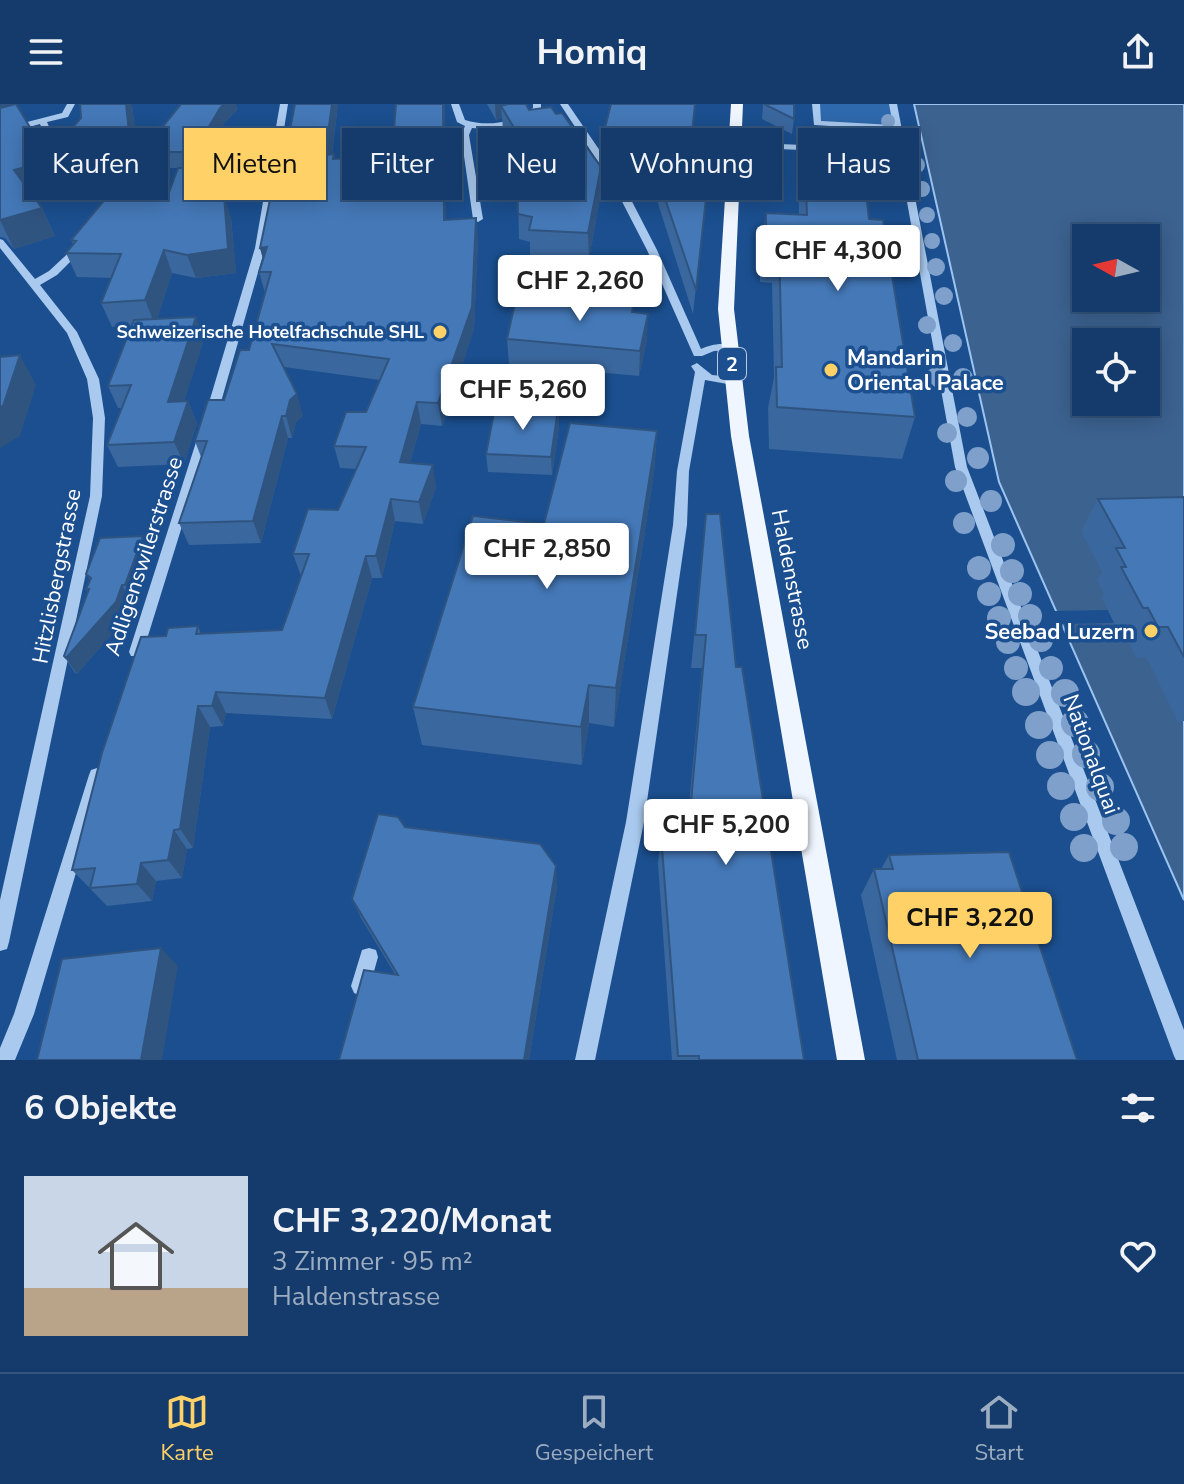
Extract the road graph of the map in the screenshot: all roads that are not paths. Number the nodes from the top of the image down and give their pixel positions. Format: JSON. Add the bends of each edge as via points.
{"nodes":[{"id":1,"x":71,"y":104,"type":"edge"},
{"id":2,"x":284,"y":104,"type":"edge"},
{"id":3,"x":455,"y":104,"type":"edge"},
{"id":4,"x":537,"y":104,"type":"edge"},
{"id":5,"x":564,"y":104,"type":"edge"},
{"id":6,"x":737,"y":104,"type":"edge"},
{"id":7,"x":816,"y":104,"type":"edge"},
{"id":8,"x":893,"y":104,"type":"edge"},
{"id":9,"x":43,"y":122,"type":"junction"},
{"id":10,"x":469,"y":125,"type":"junction"},
{"id":11,"x":46,"y":128,"type":"edge"},
{"id":12,"x":736,"y":128,"type":"edge"},
{"id":13,"x":897,"y":128,"type":"joint"},
{"id":14,"x":0,"y":132,"type":"edge"},
{"id":15,"x":122,"y":200,"type":"edge"},
{"id":16,"x":732,"y":200,"type":"edge"},
{"id":17,"x":911,"y":200,"type":"edge"},
{"id":18,"x":109,"y":214,"type":"edge"},
{"id":19,"x":478,"y":219,"type":"edge"},
{"id":20,"x":90,"y":235,"type":"edge"},
{"id":21,"x":0,"y":242,"type":"edge"},
{"id":22,"x":34,"y":284,"type":"junction"},
{"id":23,"x":730,"y":348,"type":"junction"},
{"id":24,"x":698,"y":354,"type":"junction"},
{"id":25,"x":700,"y":373,"type":"junction"},
{"id":26,"x":733,"y":381,"type":"junction"},
{"id":27,"x":130,"y":671,"type":"edge"},
{"id":28,"x":102,"y":761,"type":"edge"},
{"id":29,"x":0,"y":942,"type":"edge"},
{"id":30,"x":369,"y":957,"type":"edge"},
{"id":31,"x":357,"y":1001,"type":"edge"},
{"id":32,"x":1184,"y":1056,"type":"edge"},
{"id":33,"x":5,"y":1060,"type":"edge"},
{"id":34,"x":585,"y":1060,"type":"edge"},
{"id":35,"x":851,"y":1060,"type":"edge"}],
"edges":[{"from":1,"to":9,"type":"street","via":[[65,115]]},
{"from":2,"to":27,"type":"street","name":"Adligenswilerstrasse","via":[[260,248]]},
{"from":3,"to":10,"type":"street","via":[[461,122]]},
{"from":4,"to":10,"type":"street","via":[[528,117],[513,122]]},
{"from":5,"to":24,"type":"street","via":[[619,186]]},
{"from":6,"to":12,"type":"main road","name":"Haldenstrasse","number":"2"},
{"from":7,"to":13,"type":"street","via":[[817,123]]},
{"from":8,"to":13,"type":"street","name":"Nationalquai"},
{"from":9,"to":11,"type":"street"},
{"from":9,"to":14,"type":"street"},
{"from":10,"to":19,"type":"street","via":[[465,135]]},
{"from":15,"to":18,"type":"street"},
{"from":16,"to":23,"type":"main road","name":"Haldenstrasse","number":"2","via":[[726,309]]},
{"from":17,"to":32,"type":"street","name":"Nationalquai","via":[[961,467]]},
{"from":20,"to":22,"type":"street","via":[[53,273]]},
{"from":21,"to":22,"type":"street","name":"Hitzlisbergstrasse"},
{"from":22,"to":29,"type":"street","name":"Hitzlisbergstrasse","via":[[72,332],[93,379],[99,418],[96,496]]},
{"from":23,"to":24,"type":"street"},
{"from":23,"to":26,"type":"main road","name":"Haldenstrasse","number":"2"},
{"from":24,"to":25,"type":"street"},
{"from":25,"to":26,"type":"street"},
{"from":25,"to":34,"type":"street","via":[[635,822]]},
{"from":26,"to":35,"type":"main road","name":"Haldenstrasse","number":"2","via":[[748,495]]},
{"from":28,"to":33,"type":"street"},
{"from":30,"to":31,"type":"street"}]}
